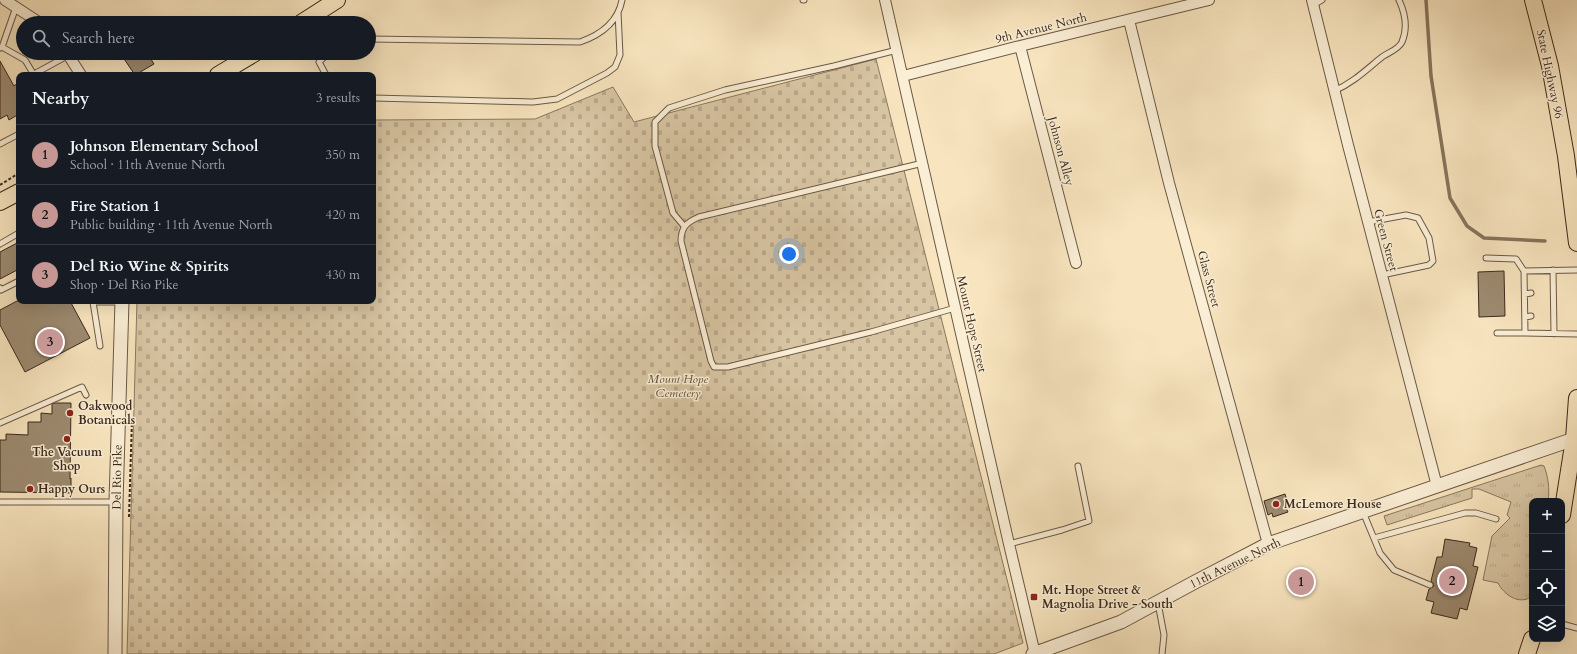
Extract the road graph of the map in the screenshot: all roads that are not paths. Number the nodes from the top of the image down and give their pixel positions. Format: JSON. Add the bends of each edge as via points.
{"nodes":[{"id":1,"x":5,"y":0,"type":"edge"},
{"id":2,"x":337,"y":0,"type":"edge"},
{"id":3,"x":622,"y":0,"type":"edge"},
{"id":4,"x":885,"y":0,"type":"edge"},
{"id":5,"x":1209,"y":0,"type":"edge"},
{"id":6,"x":1398,"y":0,"type":"edge"},
{"id":7,"x":1533,"y":0,"type":"edge"},
{"id":8,"x":1316,"y":2,"type":"edge"},
{"id":9,"x":16,"y":7,"type":"junction"},
{"id":10,"x":618,"y":12,"type":"junction"},
{"id":11,"x":30,"y":16,"type":"edge"},
{"id":12,"x":312,"y":16,"type":"edge"},
{"id":13,"x":1129,"y":20,"type":"junction"},
{"id":14,"x":376,"y":39,"type":"edge"},
{"id":15,"x":1020,"y":46,"type":"junction"},
{"id":16,"x":1,"y":48,"type":"edge"},
{"id":17,"x":897,"y":50,"type":"junction"},
{"id":18,"x":16,"y":56,"type":"edge"},
{"id":19,"x":25,"y":60,"type":"edge"},
{"id":20,"x":58,"y":60,"type":"edge"},
{"id":21,"x":72,"y":60,"type":"edge"},
{"id":22,"x":243,"y":60,"type":"edge"},
{"id":23,"x":321,"y":60,"type":"edge"},
{"id":24,"x":33,"y":72,"type":"edge"},
{"id":25,"x":37,"y":72,"type":"edge"},
{"id":26,"x":79,"y":72,"type":"edge"},
{"id":27,"x":223,"y":72,"type":"edge"},
{"id":28,"x":324,"y":72,"type":"edge"},
{"id":29,"x":903,"y":76,"type":"junction"},
{"id":30,"x":1334,"y":91,"type":"junction"},
{"id":31,"x":376,"y":98,"type":"edge"},
{"id":32,"x":16,"y":136,"type":"edge"},
{"id":33,"x":0,"y":144,"type":"edge"},
{"id":34,"x":923,"y":163,"type":"junction"},
{"id":35,"x":16,"y":194,"type":"edge"},
{"id":36,"x":0,"y":202,"type":"edge"},
{"id":37,"x":1368,"y":222,"type":"junction"},
{"id":38,"x":684,"y":226,"type":"junction"},
{"id":39,"x":16,"y":236,"type":"edge"},
{"id":40,"x":1577,"y":243,"type":"edge"},
{"id":41,"x":0,"y":244,"type":"edge"},
{"id":42,"x":1486,"y":258,"type":"dead end"},
{"id":43,"x":1076,"y":263,"type":"dead end"},
{"id":44,"x":1553,"y":270,"type":"junction"},
{"id":45,"x":1577,"y":270,"type":"edge"},
{"id":46,"x":1524,"y":271,"type":"junction"},
{"id":47,"x":1382,"y":275,"type":"junction"},
{"id":48,"x":16,"y":282,"type":"edge"},
{"id":49,"x":0,"y":288,"type":"edge"},
{"id":50,"x":1531,"y":293,"type":"dead end"},
{"id":51,"x":1546,"y":293,"type":"dead end"},
{"id":52,"x":1553,"y":293,"type":"junction"},
{"id":53,"x":1524,"y":294,"type":"junction"},
{"id":54,"x":93,"y":304,"type":"edge"},
{"id":55,"x":122,"y":304,"type":"edge"},
{"id":56,"x":955,"y":308,"type":"junction"},
{"id":57,"x":1525,"y":316,"type":"junction"},
{"id":58,"x":1531,"y":316,"type":"dead end"},
{"id":59,"x":1546,"y":316,"type":"dead end"},
{"id":60,"x":1554,"y":316,"type":"junction"},
{"id":61,"x":1525,"y":332,"type":"junction"},
{"id":62,"x":1496,"y":333,"type":"dead end"},
{"id":63,"x":1554,"y":334,"type":"junction"},
{"id":64,"x":1577,"y":334,"type":"edge"},
{"id":65,"x":100,"y":346,"type":"dead end"},
{"id":66,"x":86,"y":395,"type":"dead end"},
{"id":67,"x":1577,"y":398,"type":"edge"},
{"id":68,"x":0,"y":422,"type":"edge"},
{"id":69,"x":1575,"y":438,"type":"edge"},
{"id":70,"x":1078,"y":466,"type":"dead end"},
{"id":71,"x":1437,"y":486,"type":"junction"},
{"id":72,"x":1565,"y":498,"type":"edge"},
{"id":73,"x":0,"y":502,"type":"edge"},
{"id":74,"x":116,"y":502,"type":"junction"},
{"id":75,"x":1362,"y":512,"type":"junction"},
{"id":76,"x":1496,"y":519,"type":"dead end"},
{"id":77,"x":1374,"y":538,"type":"junction"},
{"id":78,"x":1009,"y":544,"type":"junction"},
{"id":79,"x":1268,"y":544,"type":"junction"},
{"id":80,"x":1430,"y":585,"type":"dead end"},
{"id":81,"x":1158,"y":602,"type":"junction"},
{"id":82,"x":1565,"y":625,"type":"edge"},
{"id":83,"x":1577,"y":628,"type":"edge"},
{"id":84,"x":1531,"y":642,"type":"edge"},
{"id":85,"x":115,"y":654,"type":"edge"},
{"id":86,"x":1034,"y":654,"type":"edge"},
{"id":87,"x":1162,"y":654,"type":"edge"},
{"id":88,"x":1527,"y":654,"type":"edge"}],
"edges":[{"from":1,"to":9,"type":"street"},
{"from":2,"to":12,"type":"main road"},
{"from":3,"to":10,"type":"lane"},
{"from":4,"to":17,"type":"street","name":"Mount Hope Street"},
{"from":5,"to":13,"type":"street","name":"9th Avenue North"},
{"from":6,"to":30,"type":"lane","via":[[1406,18],[1402,43],[1346,86]]},
{"from":7,"to":40,"type":"main road","name":"State Highway 96","via":[[1550,66],[1566,156]]},
{"from":8,"to":30,"type":"street","name":"Green Street"},
{"from":9,"to":11,"type":"street"},
{"from":9,"to":16,"type":"lane"},
{"from":10,"to":14,"type":"lane","via":[[601,33],[580,42]]},
{"from":10,"to":31,"type":"lane","via":[[620,54],[615,67],[557,99],[533,102]]},
{"from":13,"to":15,"type":"street","name":"9th Avenue North"},
{"from":13,"to":79,"type":"street","name":"Glass Street","via":[[1170,183]]},
{"from":15,"to":29,"type":"street","name":"9th Avenue North"},
{"from":15,"to":43,"type":"street","name":"Johnson Alley"},
{"from":16,"to":18,"type":"lane"},
{"from":17,"to":29,"type":"street","name":"Mount Hope Street"},
{"from":17,"to":38,"type":"lane","via":[[725,90],[669,108],[656,122],[655,146],[673,213]]},
{"from":19,"to":24,"type":"lane"},
{"from":20,"to":25,"type":"lane"},
{"from":21,"to":26,"type":"street"},
{"from":22,"to":27,"type":"main road"},
{"from":23,"to":28,"type":"lane","via":[[319,62]]},
{"from":29,"to":34,"type":"street","name":"Mount Hope Street"},
{"from":30,"to":37,"type":"street","name":"Green Street"},
{"from":32,"to":33,"type":"lane"},
{"from":34,"to":38,"type":"lane","via":[[699,217]]},
{"from":34,"to":56,"type":"street","name":"Mount Hope Street"},
{"from":35,"to":36,"type":"main road"},
{"from":37,"to":47,"type":"street","name":"Green Street"},
{"from":37,"to":47,"type":"lane","via":[[1406,215],[1418,218],[1429,238],[1433,260],[1429,266]]},
{"from":38,"to":56,"type":"lane","via":[[681,241],[714,367],[728,367],[871,332]]},
{"from":39,"to":41,"type":"lane"},
{"from":42,"to":46,"type":"lane","via":[[1516,259]]},
{"from":44,"to":45,"type":"lane"},
{"from":44,"to":46,"type":"lane"},
{"from":44,"to":52,"type":"lane"},
{"from":46,"to":53,"type":"lane"},
{"from":47,"to":71,"type":"street","name":"Green Street"},
{"from":48,"to":49,"type":"lane","via":[[1,290]]},
{"from":50,"to":53,"type":"lane"},
{"from":51,"to":52,"type":"lane"},
{"from":52,"to":60,"type":"lane"},
{"from":53,"to":57,"type":"lane"},
{"from":54,"to":65,"type":"lane"},
{"from":55,"to":74,"type":"street","name":"Del Rio Pike"},
{"from":56,"to":78,"type":"street","name":"Mount Hope Street"},
{"from":57,"to":58,"type":"lane"},
{"from":57,"to":61,"type":"lane"},
{"from":59,"to":60,"type":"lane"},
{"from":60,"to":63,"type":"lane"},
{"from":61,"to":62,"type":"lane"},
{"from":61,"to":63,"type":"lane"},
{"from":63,"to":64,"type":"lane"},
{"from":66,"to":68,"type":"lane","via":[[82,387]]},
{"from":67,"to":69,"type":"main road"},
{"from":69,"to":71,"type":"street","name":"11th Avenue North"},
{"from":69,"to":72,"type":"main road"},
{"from":70,"to":78,"type":"lane","via":[[1089,521]]},
{"from":71,"to":75,"type":"street","name":"11th Avenue North"},
{"from":73,"to":74,"type":"lane"},
{"from":74,"to":85,"type":"street","name":"Del Rio Pike"},
{"from":75,"to":77,"type":"lane"},
{"from":75,"to":79,"type":"street","name":"11th Avenue North"},
{"from":76,"to":77,"type":"lane","via":[[1465,513]]},
{"from":77,"to":80,"type":"lane","via":[[1380,553],[1394,570]]},
{"from":78,"to":86,"type":"street","name":"Mount Hope Street"},
{"from":79,"to":81,"type":"street","name":"11th Avenue North"},
{"from":81,"to":86,"type":"street","name":"11th Avenue North","via":[[1121,622]]},
{"from":81,"to":87,"type":"lane","via":[[1164,635]]},
{"from":82,"to":83,"type":"lane"},
{"from":84,"to":88,"type":"main road"}]}
